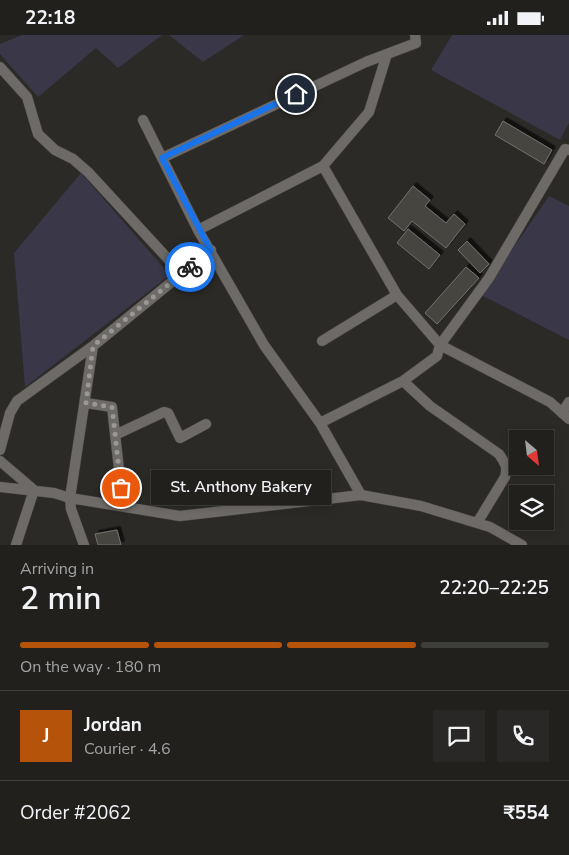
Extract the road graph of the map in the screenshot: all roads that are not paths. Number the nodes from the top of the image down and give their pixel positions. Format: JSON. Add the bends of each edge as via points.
{"nodes":[{"id":1,"x":415,"y":35,"type":"edge"},
{"id":2,"x":387,"y":54,"type":"junction"},
{"id":3,"x":0,"y":67,"type":"edge"},
{"id":4,"x":143,"y":121,"type":"dead end"},
{"id":5,"x":569,"y":150,"type":"edge"},
{"id":6,"x":162,"y":158,"type":"junction"},
{"id":7,"x":323,"y":166,"type":"junction"},
{"id":8,"x":198,"y":230,"type":"junction"},
{"id":9,"x":211,"y":251,"type":"junction"},
{"id":10,"x":181,"y":273,"type":"junction"},
{"id":11,"x":397,"y":295,"type":"junction"},
{"id":12,"x":322,"y":341,"type":"dead end"},
{"id":13,"x":440,"y":345,"type":"junction"},
{"id":14,"x":93,"y":346,"type":"junction"},
{"id":15,"x":403,"y":381,"type":"junction"},
{"id":16,"x":569,"y":402,"type":"edge"},
{"id":17,"x":86,"y":403,"type":"junction"},
{"id":18,"x":566,"y":416,"type":"edge"},
{"id":19,"x":320,"y":423,"type":"junction"},
{"id":20,"x":206,"y":424,"type":"dead end"},
{"id":21,"x":115,"y":435,"type":"junction"},
{"id":22,"x":0,"y":450,"type":"edge"},
{"id":23,"x":0,"y":461,"type":"edge"},
{"id":24,"x":0,"y":487,"type":"edge"},
{"id":25,"x":34,"y":490,"type":"junction"},
{"id":26,"x":361,"y":495,"type":"junction"},
{"id":27,"x":70,"y":498,"type":"junction"},
{"id":28,"x":123,"y":505,"type":"junction"},
{"id":29,"x":477,"y":523,"type":"junction"},
{"id":30,"x":16,"y":545,"type":"edge"},
{"id":31,"x":84,"y":545,"type":"edge"},
{"id":32,"x":522,"y":545,"type":"edge"}],
"edges":[{"from":1,"to":2,"type":"street","via":[[416,43]]},
{"from":2,"to":6,"type":"street"},
{"from":2,"to":7,"type":"street","via":[[369,112]]},
{"from":3,"to":10,"type":"street","via":[[27,97],[38,134],[88,172]]},
{"from":4,"to":6,"type":"street"},
{"from":5,"to":13,"type":"street","via":[[565,149],[489,278]]},
{"from":6,"to":8,"type":"street"},
{"from":7,"to":8,"type":"street"},
{"from":7,"to":11,"type":"street"},
{"from":8,"to":9,"type":"street"},
{"from":9,"to":10,"type":"street"},
{"from":9,"to":19,"type":"street","via":[[264,345]]},
{"from":10,"to":14,"type":"street"},
{"from":11,"to":12,"type":"street"},
{"from":11,"to":13,"type":"street"},
{"from":13,"to":15,"type":"street","via":[[437,355]]},
{"from":13,"to":18,"type":"street","via":[[550,402]]},
{"from":14,"to":17,"type":"street"},
{"from":14,"to":22,"type":"street","via":[[17,401],[10,413]]},
{"from":15,"to":19,"type":"street"},
{"from":15,"to":29,"type":"street","via":[[505,463],[505,477]]},
{"from":16,"to":18,"type":"street"},
{"from":17,"to":21,"type":"street","via":[[112,407]]},
{"from":17,"to":27,"type":"street"},
{"from":19,"to":26,"type":"street"},
{"from":20,"to":21,"type":"street","via":[[180,438],[168,413],[164,412]]},
{"from":21,"to":28,"type":"street"},
{"from":23,"to":25,"type":"street"},
{"from":24,"to":25,"type":"street"},
{"from":25,"to":27,"type":"street"},
{"from":25,"to":30,"type":"street"},
{"from":26,"to":28,"type":"street","via":[[180,515]]},
{"from":26,"to":29,"type":"street","via":[[421,506]]},
{"from":27,"to":28,"type":"street"},
{"from":27,"to":31,"type":"street"},
{"from":29,"to":32,"type":"street"}]}
